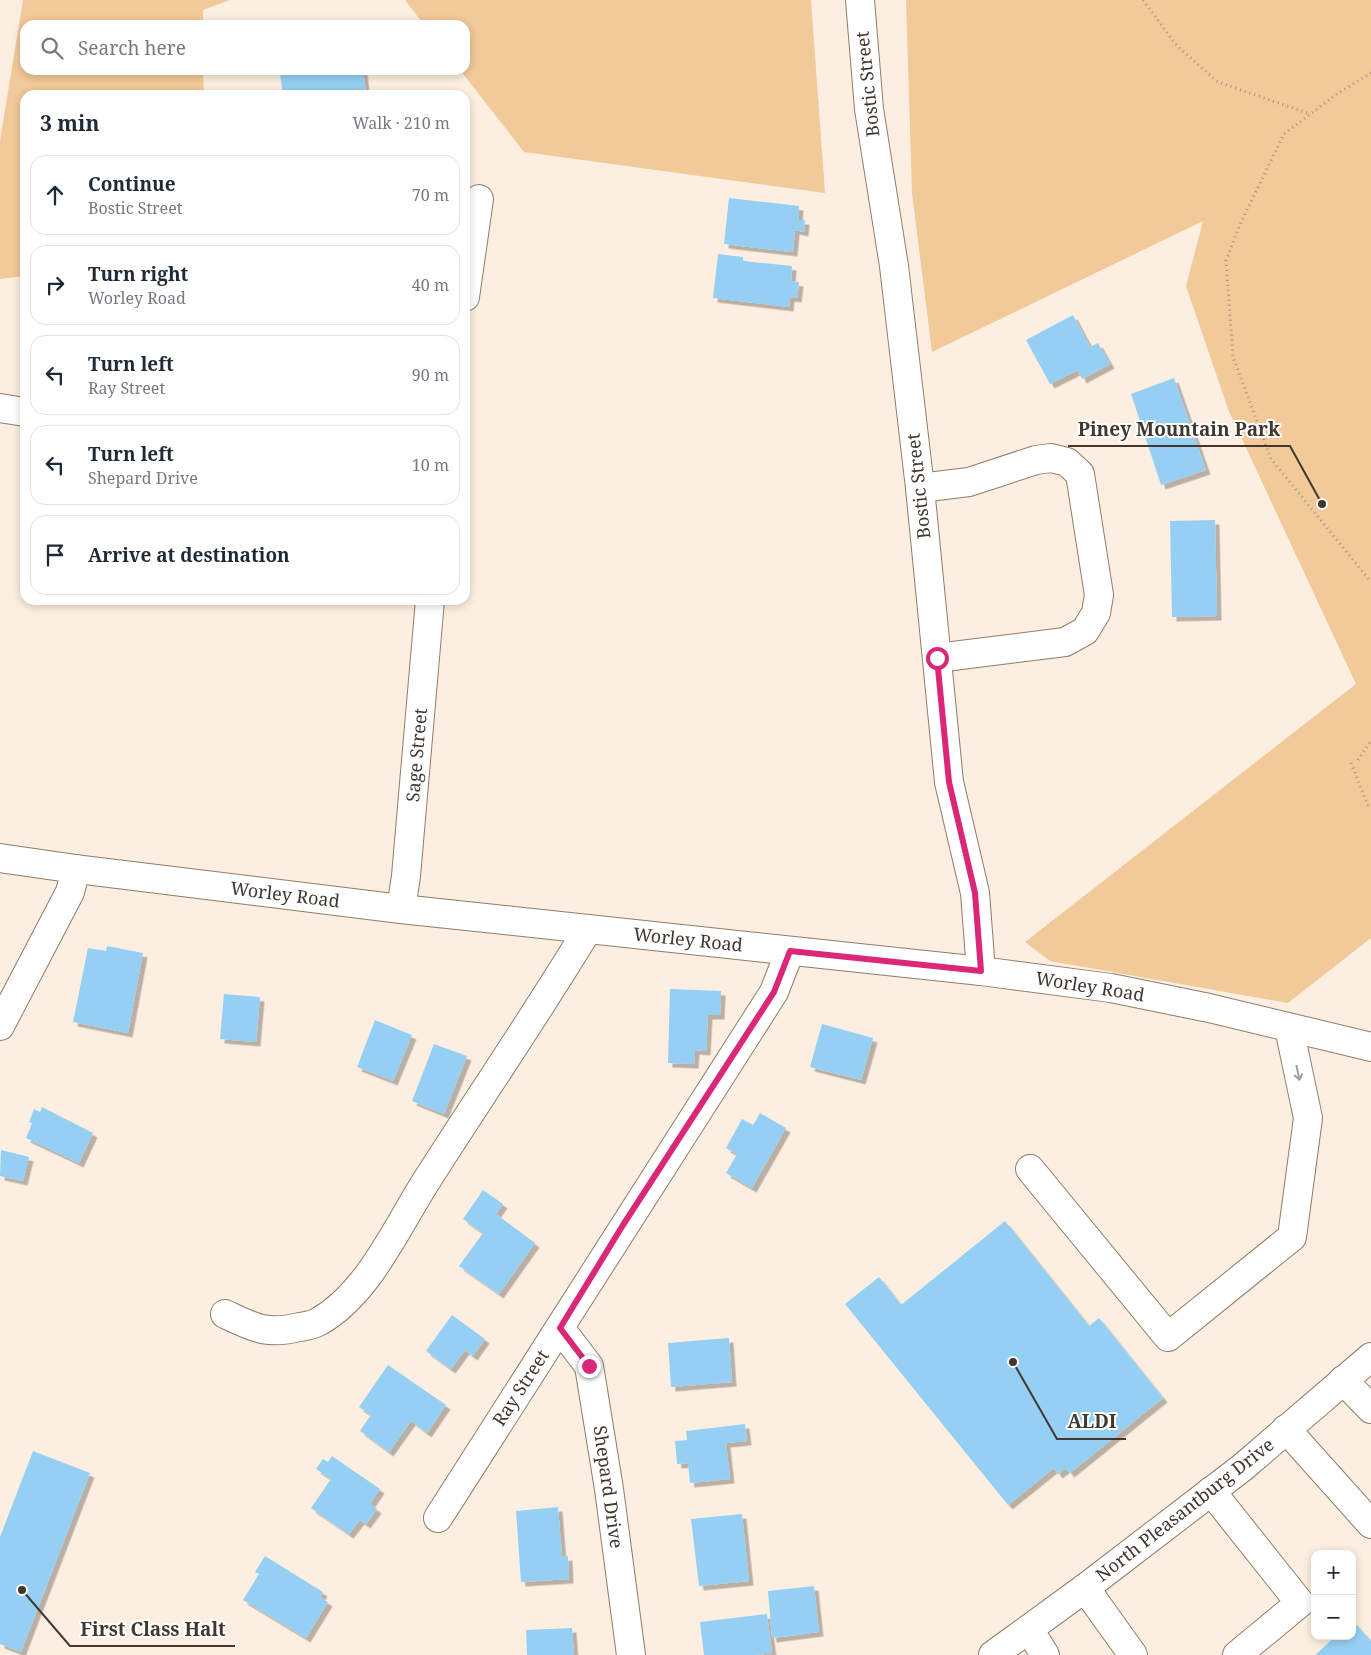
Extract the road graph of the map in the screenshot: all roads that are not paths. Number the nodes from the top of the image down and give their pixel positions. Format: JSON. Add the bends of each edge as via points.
{"nodes":[{"id":1,"x":860,"y":0,"type":"edge"},
{"id":2,"x":479,"y":199,"type":"dead end"},
{"id":3,"x":470,"y":262,"type":"edge"},
{"id":4,"x":0,"y":408,"type":"edge"},
{"id":5,"x":20,"y":411,"type":"edge"},
{"id":6,"x":920,"y":488,"type":"junction"},
{"id":7,"x":430,"y":605,"type":"edge"},
{"id":8,"x":937,"y":658,"type":"junction"},
{"id":9,"x":0,"y":858,"type":"edge"},
{"id":10,"x":76,"y":869,"type":"junction"},
{"id":11,"x":401,"y":909,"type":"junction"},
{"id":12,"x":588,"y":929,"type":"junction"},
{"id":13,"x":790,"y":951,"type":"junction"},
{"id":14,"x":981,"y":971,"type":"junction"},
{"id":15,"x":0,"y":1026,"type":"edge"},
{"id":16,"x":1289,"y":1028,"type":"junction"},
{"id":17,"x":1371,"y":1047,"type":"edge"},
{"id":18,"x":1030,"y":1169,"type":"dead end"},
{"id":19,"x":224,"y":1314,"type":"dead end"},
{"id":20,"x":560,"y":1328,"type":"junction"},
{"id":21,"x":1371,"y":1357,"type":"edge"},
{"id":22,"x":1344,"y":1380,"type":"junction"},
{"id":23,"x":1371,"y":1408,"type":"edge"},
{"id":24,"x":1286,"y":1429,"type":"junction"},
{"id":25,"x":1211,"y":1491,"type":"junction"},
{"id":26,"x":438,"y":1518,"type":"dead end"},
{"id":27,"x":1371,"y":1524,"type":"edge"},
{"id":28,"x":1085,"y":1588,"type":"junction"},
{"id":29,"x":1029,"y":1629,"type":"junction"},
{"id":30,"x":631,"y":1655,"type":"edge"},
{"id":31,"x":993,"y":1655,"type":"edge"},
{"id":32,"x":1045,"y":1655,"type":"edge"},
{"id":33,"x":1133,"y":1655,"type":"edge"},
{"id":34,"x":1237,"y":1655,"type":"edge"}],
"edges":[{"from":1,"to":6,"type":"street","name":"Bostic Street","via":[[870,109],[894,266]]},
{"from":2,"to":3,"type":"street"},
{"from":4,"to":5,"type":"street"},
{"from":6,"to":8,"type":"street","name":"Bostic Street"},
{"from":6,"to":8,"type":"street","via":[[969,482],[1036,460],[1051,458],[1067,462],[1080,474],[1099,595],[1096,613],[1085,631],[1065,642]]},
{"from":7,"to":11,"type":"street","name":"Sage Street"},
{"from":8,"to":14,"type":"street","name":"Bostic Street","via":[[949,782],[975,893]]},
{"from":9,"to":10,"type":"street","name":"Worley Road"},
{"from":10,"to":11,"type":"street","name":"Worley Road"},
{"from":10,"to":15,"type":"street","via":[[70,892]]},
{"from":11,"to":12,"type":"street","name":"Worley Road"},
{"from":12,"to":13,"type":"street","name":"Worley Road"},
{"from":12,"to":19,"type":"street","via":[[385,1250],[339,1308],[316,1323],[285,1331],[261,1331]]},
{"from":13,"to":14,"type":"street","name":"Worley Road"},
{"from":13,"to":20,"type":"street","name":"Ray Street","via":[[774,992]]},
{"from":14,"to":16,"type":"street","name":"Worley Road","via":[[1111,988]]},
{"from":16,"to":17,"type":"street","name":"Worley Road"},
{"from":16,"to":18,"type":"street","one_way":true,"via":[[1308,1118],[1292,1237],[1168,1336]]},
{"from":20,"to":26,"type":"street","name":"Ray Street"},
{"from":20,"to":30,"type":"street","name":"Shepard Drive","via":[[589,1366]]},
{"from":21,"to":22,"type":"street","name":"North Pleasantburg Drive"},
{"from":22,"to":23,"type":"street"},
{"from":22,"to":24,"type":"street","name":"North Pleasantburg Drive"},
{"from":24,"to":25,"type":"street","name":"North Pleasantburg Drive"},
{"from":24,"to":27,"type":"street"},
{"from":25,"to":28,"type":"street","name":"North Pleasantburg Drive"},
{"from":25,"to":34,"type":"street","via":[[1300,1603]]},
{"from":28,"to":29,"type":"street","name":"North Pleasantburg Drive"},
{"from":28,"to":33,"type":"street"},
{"from":29,"to":31,"type":"street","name":"North Pleasantburg Drive"},
{"from":29,"to":32,"type":"street"}]}
